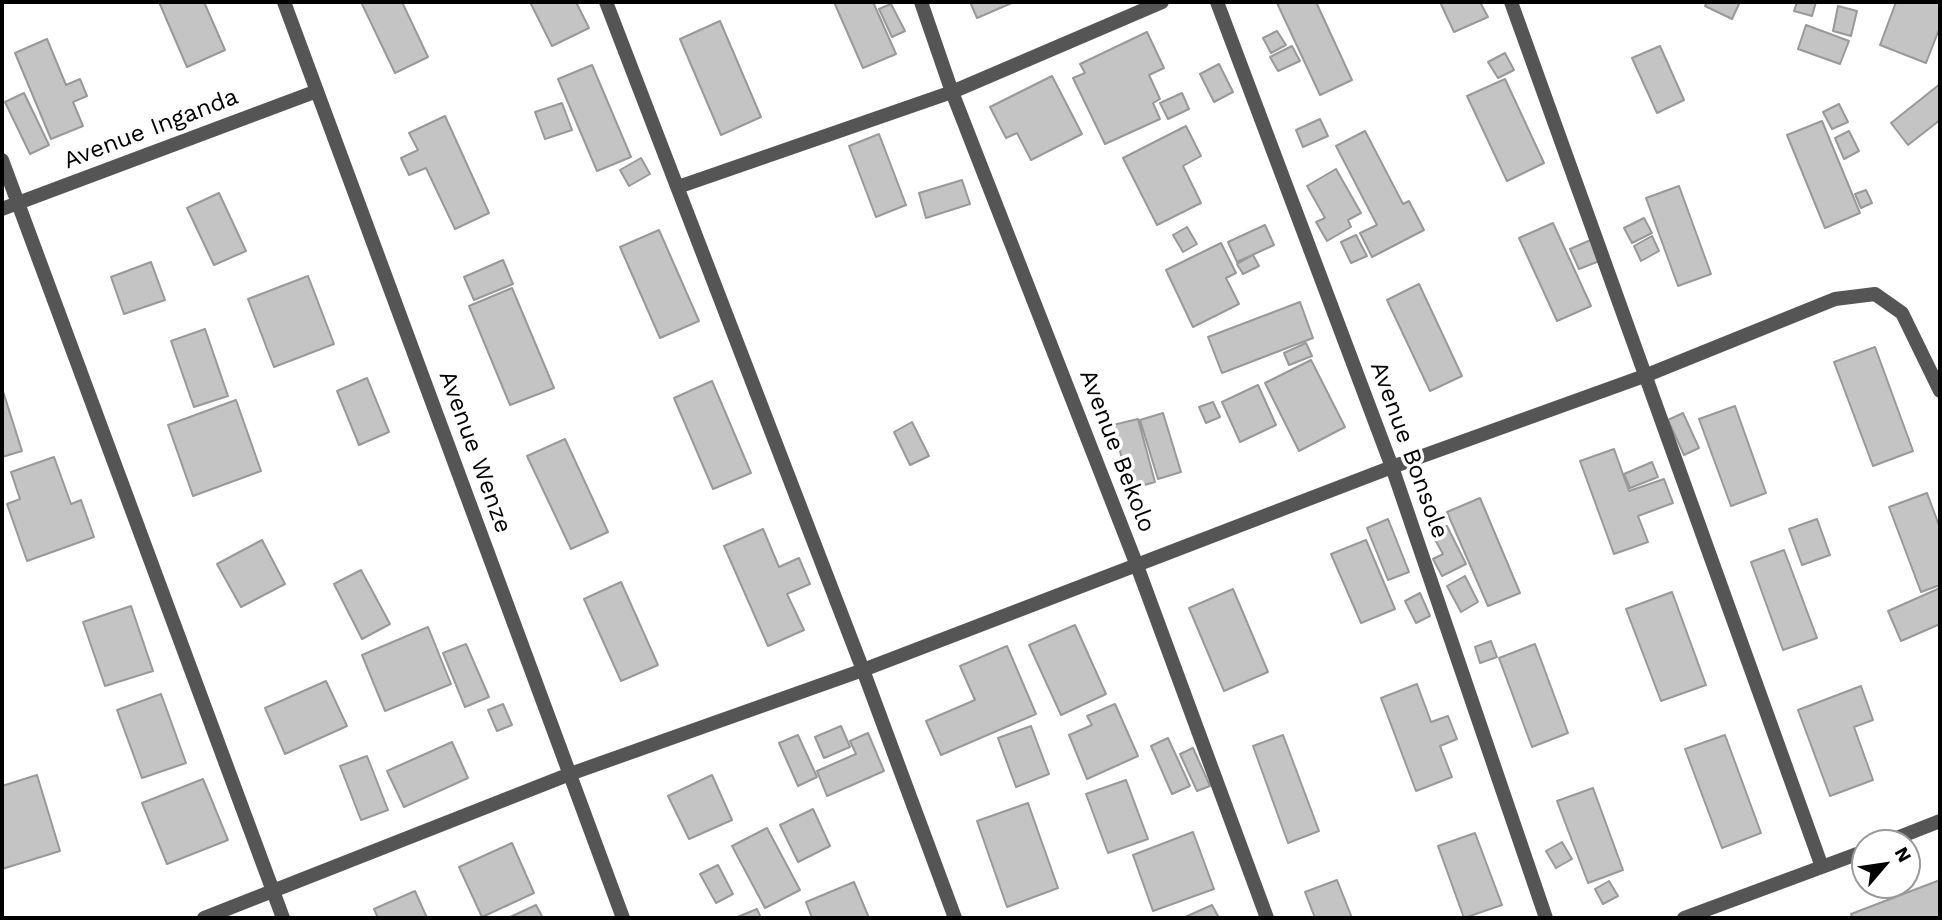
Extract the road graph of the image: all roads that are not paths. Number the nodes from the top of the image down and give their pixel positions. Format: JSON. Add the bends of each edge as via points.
{"nodes":[{"id":1,"x":284,"y":2,"type":"edge"},
{"id":2,"x":606,"y":2,"type":"edge"},
{"id":3,"x":922,"y":2,"type":"edge"},
{"id":4,"x":1163,"y":2,"type":"edge"},
{"id":5,"x":1217,"y":2,"type":"edge"},
{"id":6,"x":1511,"y":2,"type":"edge"},
{"id":7,"x":317,"y":91,"type":"junction"},
{"id":8,"x":952,"y":92,"type":"junction"},
{"id":9,"x":2,"y":160,"type":"edge"},
{"id":10,"x":678,"y":187,"type":"junction"},
{"id":11,"x":17,"y":204,"type":"junction"},
{"id":12,"x":2,"y":209,"type":"edge"},
{"id":13,"x":1647,"y":375,"type":"junction"},
{"id":14,"x":1940,"y":391,"type":"edge"},
{"id":15,"x":1392,"y":467,"type":"junction"},
{"id":16,"x":1136,"y":563,"type":"junction"},
{"id":17,"x":863,"y":670,"type":"junction"},
{"id":18,"x":570,"y":774,"type":"junction"},
{"id":19,"x":1940,"y":821,"type":"edge"},
{"id":20,"x":1920,"y":829,"type":"edge"},
{"id":21,"x":1851,"y":856,"type":"edge"},
{"id":22,"x":1822,"y":867,"type":"junction"},
{"id":23,"x":272,"y":892,"type":"junction"},
{"id":24,"x":204,"y":918,"type":"edge"},
{"id":25,"x":283,"y":918,"type":"edge"},
{"id":26,"x":623,"y":918,"type":"edge"},
{"id":27,"x":955,"y":918,"type":"edge"},
{"id":28,"x":1267,"y":918,"type":"edge"},
{"id":29,"x":1546,"y":918,"type":"edge"},
{"id":30,"x":1684,"y":918,"type":"edge"}],
"edges":[{"from":1,"to":7,"type":"street","name":"Avenue Wenze"},
{"from":2,"to":10,"type":"street"},
{"from":3,"to":8,"type":"street","name":"Avenue Bekolo"},
{"from":4,"to":8,"type":"street"},
{"from":5,"to":15,"type":"street","name":"Avenue Bonsole"},
{"from":6,"to":13,"type":"street"},
{"from":7,"to":11,"type":"street","name":"Avenue Inganda"},
{"from":7,"to":18,"type":"street","name":"Avenue Wenze"},
{"from":8,"to":10,"type":"street"},
{"from":8,"to":16,"type":"street","name":"Avenue Bekolo"},
{"from":9,"to":11,"type":"street"},
{"from":10,"to":17,"type":"street"},
{"from":11,"to":12,"type":"street","name":"Avenue Inganda"},
{"from":11,"to":23,"type":"street"},
{"from":13,"to":14,"type":"street","via":[[1835,299],[1875,294],[1902,313]]},
{"from":13,"to":15,"type":"street"},
{"from":13,"to":22,"type":"street"},
{"from":15,"to":16,"type":"street"},
{"from":15,"to":29,"type":"street","name":"Avenue Bonsole"},
{"from":16,"to":17,"type":"street"},
{"from":16,"to":28,"type":"street","name":"Avenue Bekolo"},
{"from":17,"to":18,"type":"street"},
{"from":17,"to":27,"type":"street"},
{"from":18,"to":23,"type":"street"},
{"from":18,"to":26,"type":"street","name":"Avenue Wenze"},
{"from":19,"to":20,"type":"street"},
{"from":21,"to":22,"type":"street"},
{"from":22,"to":30,"type":"street"},
{"from":23,"to":24,"type":"street"},
{"from":23,"to":25,"type":"street"}]}
